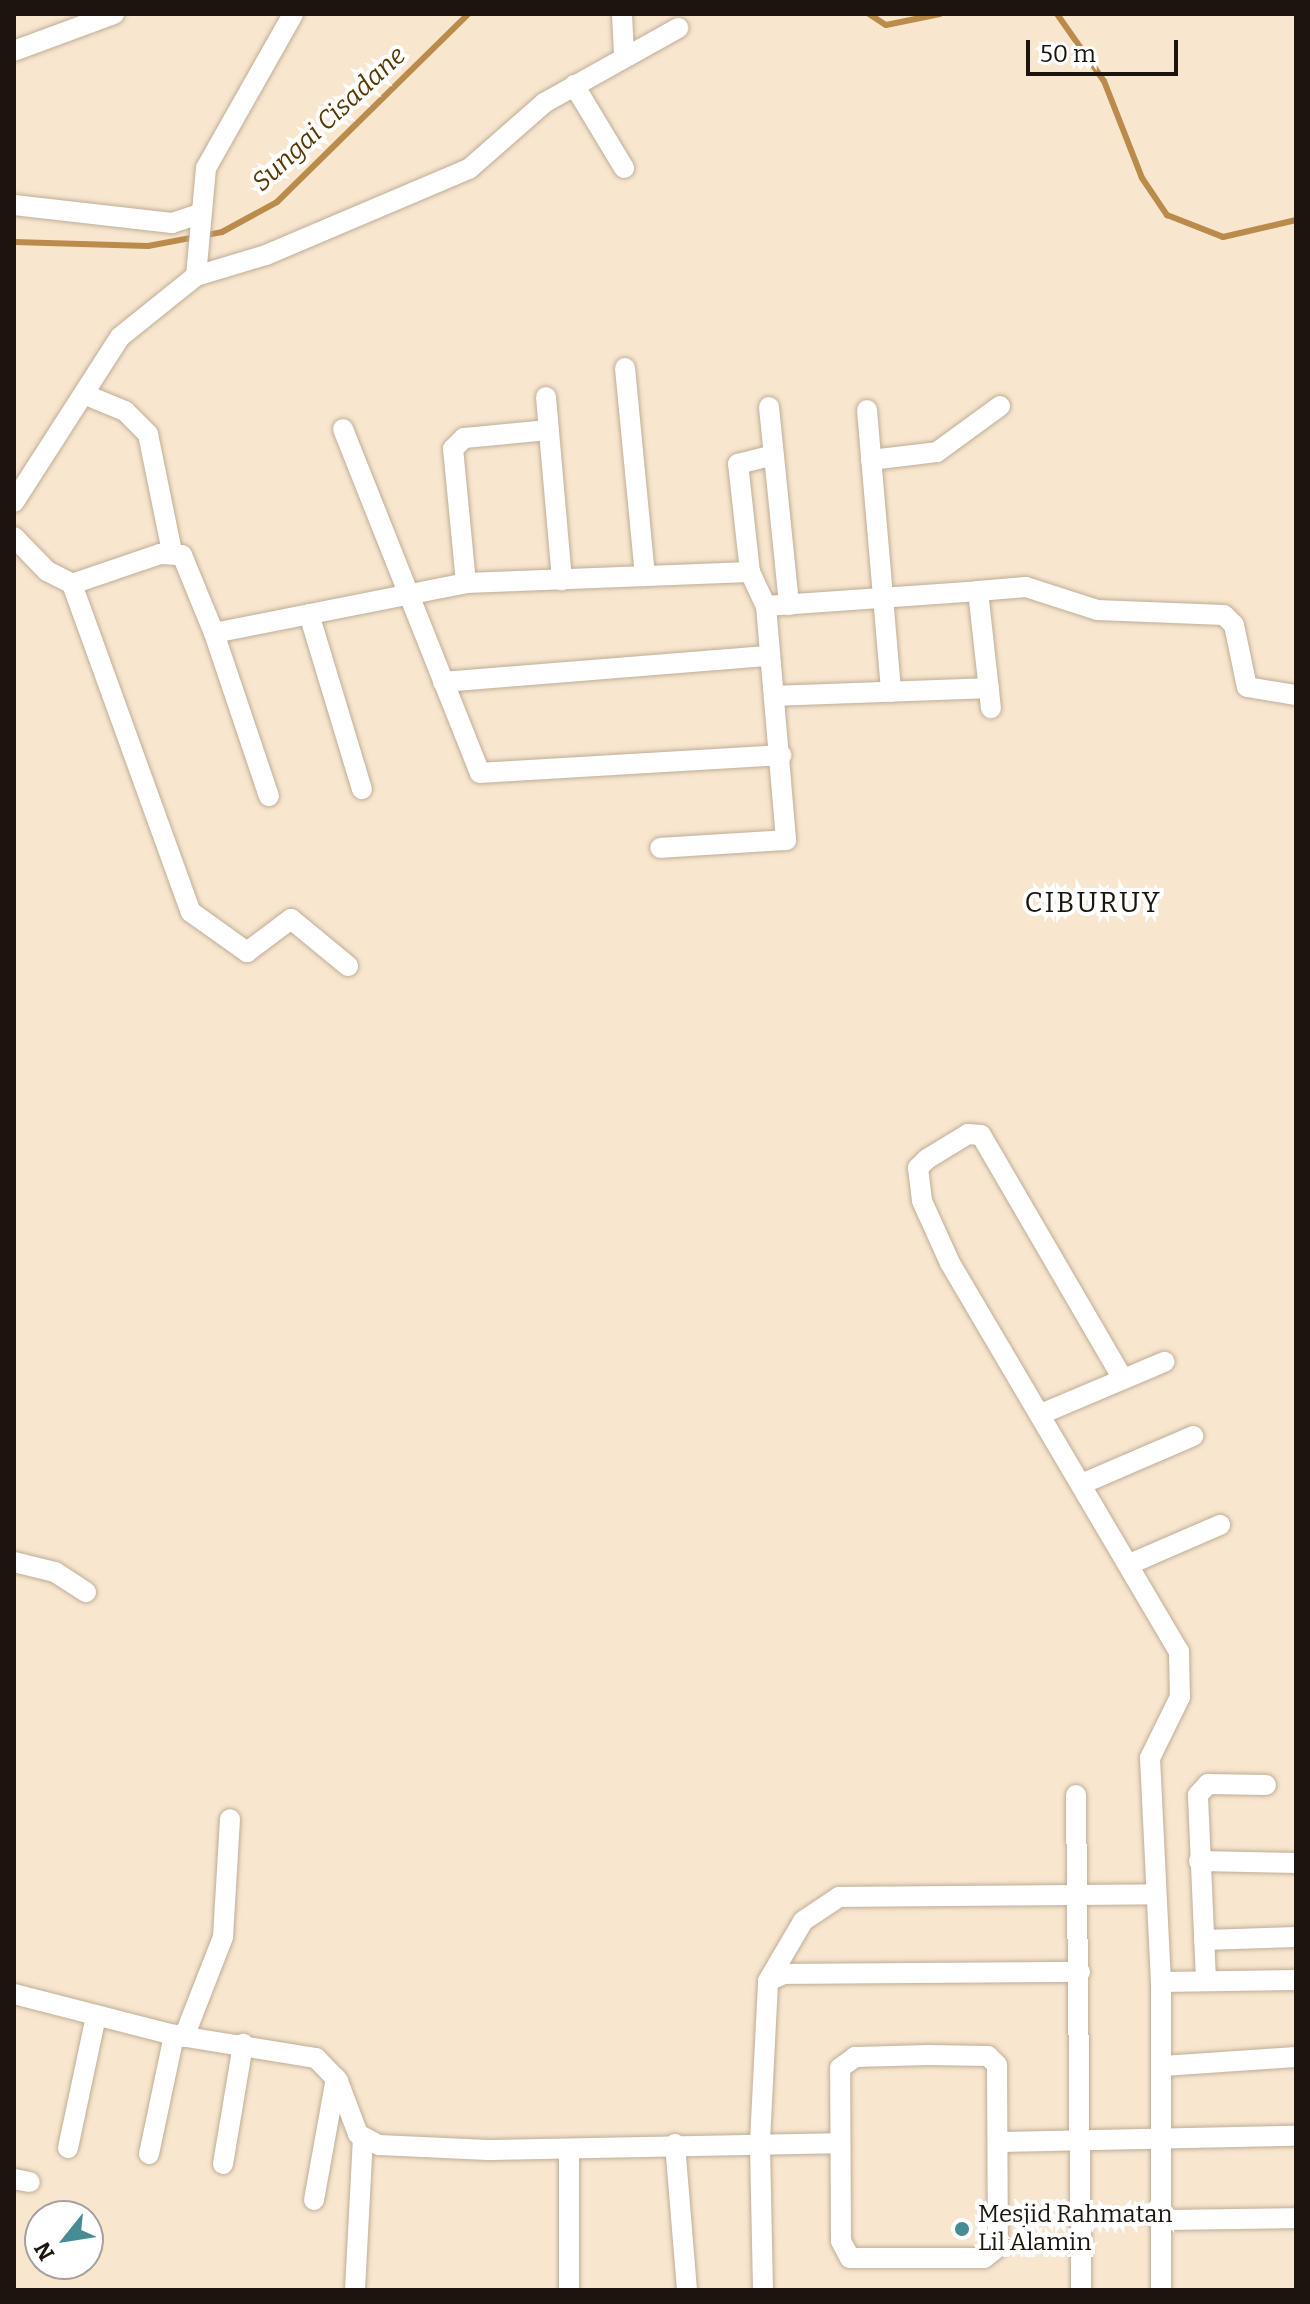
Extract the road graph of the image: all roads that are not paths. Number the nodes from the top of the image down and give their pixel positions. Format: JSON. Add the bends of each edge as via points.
{"nodes":[{"id":1,"x":114,"y":14,"type":"edge"},
{"id":2,"x":293,"y":14,"type":"edge"},
{"id":3,"x":622,"y":14,"type":"edge"},
{"id":4,"x":678,"y":28,"type":"dead end"},
{"id":5,"x":14,"y":51,"type":"edge"},
{"id":6,"x":624,"y":55,"type":"junction"},
{"id":7,"x":574,"y":85,"type":"junction"},
{"id":8,"x":624,"y":168,"type":"dead end"},
{"id":9,"x":14,"y":205,"type":"edge"},
{"id":10,"x":200,"y":216,"type":"junction"},
{"id":11,"x":198,"y":268,"type":"junction"},
{"id":12,"x":625,"y":368,"type":"dead end"},
{"id":13,"x":86,"y":395,"type":"junction"},
{"id":14,"x":546,"y":397,"type":"dead end"},
{"id":15,"x":1000,"y":406,"type":"dead end"},
{"id":16,"x":769,"y":407,"type":"dead end"},
{"id":17,"x":867,"y":410,"type":"dead end"},
{"id":18,"x":343,"y":429,"type":"dead end"},
{"id":19,"x":549,"y":430,"type":"junction"},
{"id":20,"x":774,"y":455,"type":"junction"},
{"id":21,"x":871,"y":460,"type":"junction"},
{"id":22,"x":14,"y":502,"type":"edge"},
{"id":23,"x":14,"y":537,"type":"edge"},
{"id":24,"x":172,"y":552,"type":"junction"},
{"id":25,"x":750,"y":572,"type":"junction"},
{"id":26,"x":645,"y":576,"type":"junction"},
{"id":27,"x":562,"y":580,"type":"junction"},
{"id":28,"x":466,"y":583,"type":"junction"},
{"id":29,"x":72,"y":584,"type":"junction"},
{"id":30,"x":978,"y":591,"type":"junction"},
{"id":31,"x":409,"y":592,"type":"junction"},
{"id":32,"x":883,"y":598,"type":"junction"},
{"id":33,"x":789,"y":605,"type":"junction"},
{"id":34,"x":766,"y":606,"type":"junction"},
{"id":35,"x":309,"y":614,"type":"junction"},
{"id":36,"x":214,"y":633,"type":"junction"},
{"id":37,"x":769,"y":656,"type":"junction"},
{"id":38,"x":443,"y":682,"type":"junction"},
{"id":39,"x":891,"y":692,"type":"junction"},
{"id":40,"x":1296,"y":695,"type":"edge"},
{"id":41,"x":775,"y":696,"type":"junction"},
{"id":42,"x":781,"y":755,"type":"junction"},
{"id":43,"x":362,"y":789,"type":"dead end"},
{"id":44,"x":269,"y":796,"type":"dead end"},
{"id":45,"x":660,"y":848,"type":"dead end"},
{"id":46,"x":348,"y":966,"type":"dead end"},
{"id":47,"x":1164,"y":1362,"type":"dead end"},
{"id":48,"x":1123,"y":1379,"type":"junction"},
{"id":49,"x":1041,"y":1414,"type":"junction"},
{"id":50,"x":1193,"y":1436,"type":"dead end"},
{"id":51,"x":1084,"y":1483,"type":"junction"},
{"id":52,"x":1220,"y":1525,"type":"dead end"},
{"id":53,"x":14,"y":1562,"type":"edge"},
{"id":54,"x":1132,"y":1563,"type":"junction"},
{"id":55,"x":86,"y":1592,"type":"dead end"},
{"id":56,"x":1266,"y":1785,"type":"dead end"},
{"id":57,"x":1076,"y":1795,"type":"dead end"},
{"id":58,"x":230,"y":1819,"type":"dead end"},
{"id":59,"x":1199,"y":1861,"type":"junction"},
{"id":60,"x":1296,"y":1863,"type":"edge"},
{"id":61,"x":1077,"y":1894,"type":"junction"},
{"id":62,"x":1156,"y":1894,"type":"junction"},
{"id":63,"x":1296,"y":1937,"type":"edge"},
{"id":64,"x":1204,"y":1940,"type":"junction"},
{"id":65,"x":1080,"y":1972,"type":"junction"},
{"id":66,"x":1206,"y":1980,"type":"junction"},
{"id":67,"x":1296,"y":1980,"type":"edge"},
{"id":68,"x":768,"y":1981,"type":"junction"},
{"id":69,"x":1161,"y":1982,"type":"junction"},
{"id":70,"x":15,"y":1999,"type":"edge"},
{"id":71,"x":96,"y":2016,"type":"junction"},
{"id":72,"x":179,"y":2036,"type":"junction"},
{"id":73,"x":243,"y":2044,"type":"junction"},
{"id":74,"x":1296,"y":2057,"type":"edge"},
{"id":75,"x":1163,"y":2066,"type":"junction"},
{"id":76,"x":336,"y":2078,"type":"junction"},
{"id":77,"x":1296,"y":2136,"type":"edge"},
{"id":78,"x":363,"y":2139,"type":"junction"},
{"id":79,"x":1162,"y":2139,"type":"junction"},
{"id":80,"x":760,"y":2141,"type":"junction"},
{"id":81,"x":1000,"y":2142,"type":"junction"},
{"id":82,"x":839,"y":2143,"type":"junction"},
{"id":83,"x":1078,"y":2143,"type":"junction"},
{"id":84,"x":675,"y":2144,"type":"junction"},
{"id":85,"x":68,"y":2148,"type":"dead end"},
{"id":86,"x":569,"y":2149,"type":"junction"},
{"id":87,"x":149,"y":2154,"type":"dead end"},
{"id":88,"x":223,"y":2164,"type":"dead end"},
{"id":89,"x":314,"y":2200,"type":"dead end"},
{"id":90,"x":1296,"y":2218,"type":"edge"},
{"id":91,"x":1159,"y":2220,"type":"junction"},
{"id":92,"x":355,"y":2290,"type":"edge"},
{"id":93,"x":569,"y":2290,"type":"edge"},
{"id":94,"x":687,"y":2290,"type":"edge"},
{"id":95,"x":763,"y":2290,"type":"edge"},
{"id":96,"x":1081,"y":2290,"type":"edge"},
{"id":97,"x":1161,"y":2290,"type":"edge"}],
"edges":[{"from":1,"to":5,"type":"street"},
{"from":2,"to":10,"type":"street","via":[[206,168]]},
{"from":3,"to":6,"type":"street"},
{"from":4,"to":6,"type":"street"},
{"from":6,"to":7,"type":"street"},
{"from":7,"to":8,"type":"street"},
{"from":7,"to":11,"type":"street","via":[[469,169],[266,255]]},
{"from":9,"to":10,"type":"street","via":[[172,223]]},
{"from":10,"to":11,"type":"street"},
{"from":11,"to":13,"type":"street","via":[[120,337]]},
{"from":12,"to":26,"type":"street"},
{"from":13,"to":22,"type":"street"},
{"from":13,"to":24,"type":"street","via":[[125,411],[148,434]]},
{"from":14,"to":19,"type":"street"},
{"from":15,"to":21,"type":"street","via":[[937,452]]},
{"from":16,"to":20,"type":"street"},
{"from":17,"to":21,"type":"street"},
{"from":18,"to":31,"type":"street"},
{"from":19,"to":27,"type":"street"},
{"from":19,"to":28,"type":"street","via":[[464,438],[453,449]]},
{"from":20,"to":25,"type":"street","via":[[738,464]]},
{"from":20,"to":33,"type":"street"},
{"from":21,"to":32,"type":"street"},
{"from":23,"to":29,"type":"street","via":[[47,571]]},
{"from":24,"to":29,"type":"street"},
{"from":24,"to":36,"type":"street","via":[[189,564]]},
{"from":25,"to":26,"type":"street"},
{"from":25,"to":34,"type":"street"},
{"from":26,"to":27,"type":"street"},
{"from":27,"to":28,"type":"street"},
{"from":28,"to":31,"type":"street"},
{"from":29,"to":46,"type":"street","via":[[191,912],[247,952],[291,919]]},
{"from":30,"to":32,"type":"street"},
{"from":30,"to":39,"type":"street","via":[[990,698]]},
{"from":30,"to":40,"type":"street","via":[[1026,587],[1097,610],[1224,615],[1234,625],[1247,687]]},
{"from":31,"to":35,"type":"street"},
{"from":31,"to":38,"type":"street"},
{"from":32,"to":33,"type":"street"},
{"from":32,"to":39,"type":"street"},
{"from":33,"to":34,"type":"street"},
{"from":34,"to":37,"type":"street"},
{"from":35,"to":36,"type":"street"},
{"from":35,"to":43,"type":"street"},
{"from":36,"to":44,"type":"street"},
{"from":37,"to":38,"type":"street"},
{"from":37,"to":41,"type":"street"},
{"from":38,"to":42,"type":"street","via":[[473,766],[491,777]]},
{"from":39,"to":41,"type":"street"},
{"from":41,"to":42,"type":"street"},
{"from":42,"to":45,"type":"street","via":[[784,843]]},
{"from":47,"to":48,"type":"street"},
{"from":48,"to":49,"type":"street"},
{"from":48,"to":49,"type":"street","via":[[1023,1216],[990,1144],[968,1134],[918,1168],[922,1201],[950,1263]]},
{"from":49,"to":51,"type":"street"},
{"from":50,"to":51,"type":"street"},
{"from":51,"to":54,"type":"street"},
{"from":52,"to":54,"type":"street"},
{"from":53,"to":55,"type":"street","via":[[55,1572]]},
{"from":54,"to":62,"type":"street","via":[[1172,1633],[1181,1668],[1180,1697],[1150,1758]]},
{"from":56,"to":59,"type":"street","via":[[1200,1790]]},
{"from":57,"to":61,"type":"street"},
{"from":58,"to":72,"type":"street","via":[[223,1937]]},
{"from":59,"to":60,"type":"street"},
{"from":59,"to":64,"type":"street"},
{"from":61,"to":62,"type":"street"},
{"from":61,"to":65,"type":"street"},
{"from":61,"to":68,"type":"street","via":[[839,1897],[803,1921]]},
{"from":62,"to":69,"type":"street"},
{"from":63,"to":64,"type":"street"},
{"from":64,"to":66,"type":"street"},
{"from":65,"to":68,"type":"street","via":[[784,1974]]},
{"from":65,"to":83,"type":"street"},
{"from":66,"to":67,"type":"street"},
{"from":66,"to":69,"type":"street"},
{"from":68,"to":80,"type":"street"},
{"from":69,"to":75,"type":"street"},
{"from":70,"to":71,"type":"street"},
{"from":71,"to":72,"type":"street"},
{"from":71,"to":85,"type":"street"},
{"from":72,"to":73,"type":"street"},
{"from":72,"to":87,"type":"street"},
{"from":73,"to":76,"type":"street","via":[[303,2053]]},
{"from":73,"to":88,"type":"street"},
{"from":74,"to":75,"type":"street"},
{"from":75,"to":79,"type":"street"},
{"from":76,"to":78,"type":"street"},
{"from":76,"to":89,"type":"street"},
{"from":77,"to":79,"type":"street"},
{"from":78,"to":86,"type":"street","via":[[407,2147]]},
{"from":78,"to":92,"type":"street"},
{"from":79,"to":83,"type":"street"},
{"from":79,"to":91,"type":"street"},
{"from":80,"to":82,"type":"street"},
{"from":80,"to":84,"type":"street"},
{"from":80,"to":95,"type":"street"},
{"from":81,"to":82,"type":"street","via":[[994,2059],[929,2055],[845,2061]]},
{"from":81,"to":82,"type":"street","via":[[994,2254],[870,2259],[843,2251]]},
{"from":81,"to":83,"type":"street"},
{"from":83,"to":96,"type":"street"},
{"from":84,"to":86,"type":"street"},
{"from":84,"to":94,"type":"street"},
{"from":86,"to":93,"type":"street"},
{"from":90,"to":91,"type":"street"},
{"from":91,"to":97,"type":"street"}]}
